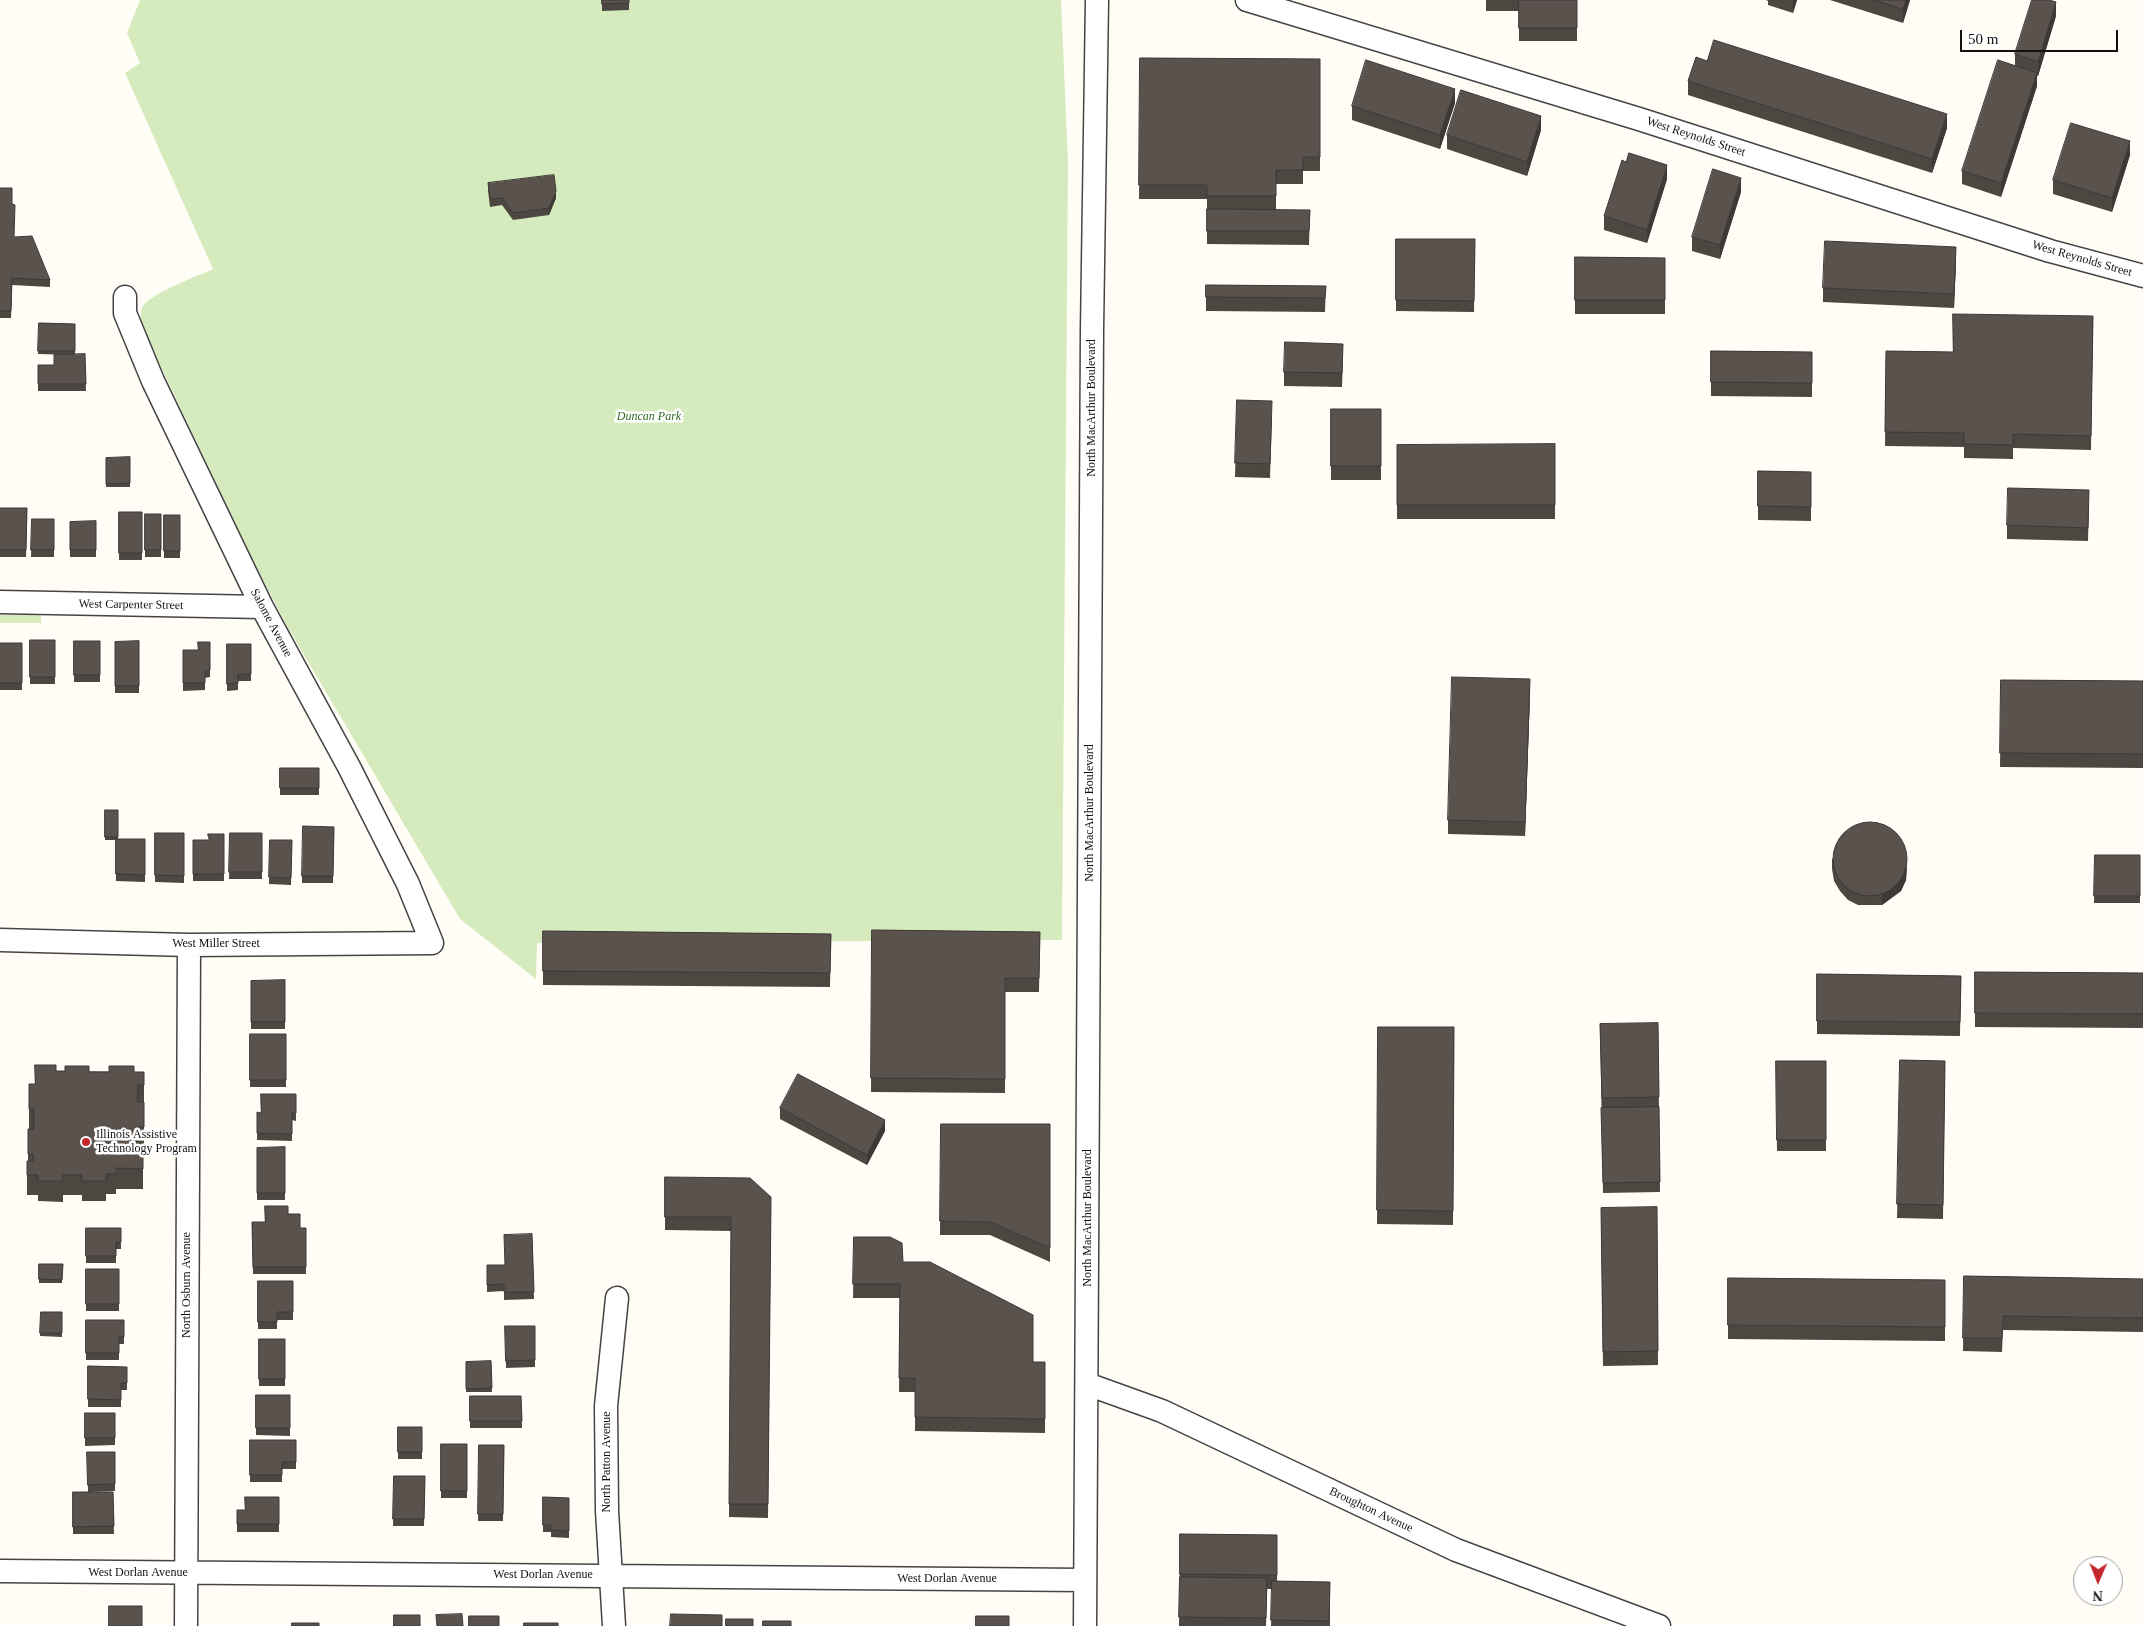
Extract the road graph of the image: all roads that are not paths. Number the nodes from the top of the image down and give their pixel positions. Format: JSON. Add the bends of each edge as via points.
{"nodes":[{"id":1,"x":1097,"y":0,"type":"edge"},
{"id":2,"x":1247,"y":0,"type":"edge"},
{"id":3,"x":2143,"y":276,"type":"edge"},
{"id":4,"x":125,"y":297,"type":"dead end"},
{"id":5,"x":0,"y":602,"type":"edge"},
{"id":6,"x":262,"y":607,"type":"junction"},
{"id":7,"x":0,"y":940,"type":"edge"},
{"id":8,"x":432,"y":943,"type":"joint"},
{"id":9,"x":189,"y":945,"type":"junction"},
{"id":10,"x":617,"y":1298,"type":"dead end"},
{"id":11,"x":1087,"y":1384,"type":"junction"},
{"id":12,"x":0,"y":1571,"type":"edge"},
{"id":13,"x":186,"y":1573,"type":"junction"},
{"id":14,"x":610,"y":1575,"type":"junction"},
{"id":15,"x":1085,"y":1580,"type":"junction"},
{"id":16,"x":186,"y":1626,"type":"edge"},
{"id":17,"x":614,"y":1626,"type":"edge"},
{"id":18,"x":1085,"y":1626,"type":"edge"},
{"id":19,"x":1659,"y":1626,"type":"edge"}],
"edges":[{"from":1,"to":11,"type":"street","name":"North MacArthur Boulevard","via":[[1092,330]]},
{"from":2,"to":3,"type":"street","name":"West Reynolds Street","via":[[1639,119],[2050,251]]},
{"from":4,"to":6,"type":"street","name":"Salome Avenue","via":[[125,313],[153,381]]},
{"from":5,"to":6,"type":"street","name":"West Carpenter Street"},
{"from":6,"to":8,"type":"street","name":"Salome Avenue","via":[[350,767],[408,884]]},
{"from":7,"to":9,"type":"street","name":"West Miller Street"},
{"from":8,"to":9,"type":"street","name":"West Miller Street"},
{"from":9,"to":13,"type":"street","name":"North Osburn Avenue"},
{"from":10,"to":14,"type":"street","name":"North Patton Avenue","via":[[606,1406]]},
{"from":11,"to":15,"type":"street","name":"North MacArthur Boulevard"},
{"from":11,"to":19,"type":"street","name":"Broughton Avenue","via":[[1162,1411],[1456,1550]]},
{"from":12,"to":13,"type":"street","name":"West Dorlan Avenue"},
{"from":13,"to":14,"type":"street","name":"West Dorlan Avenue"},
{"from":13,"to":16,"type":"street","name":"North Osburn Avenue"},
{"from":14,"to":15,"type":"street","name":"West Dorlan Avenue"},
{"from":14,"to":17,"type":"street","name":"North Patton Avenue"},
{"from":15,"to":18,"type":"street","name":"North MacArthur Boulevard"}]}
